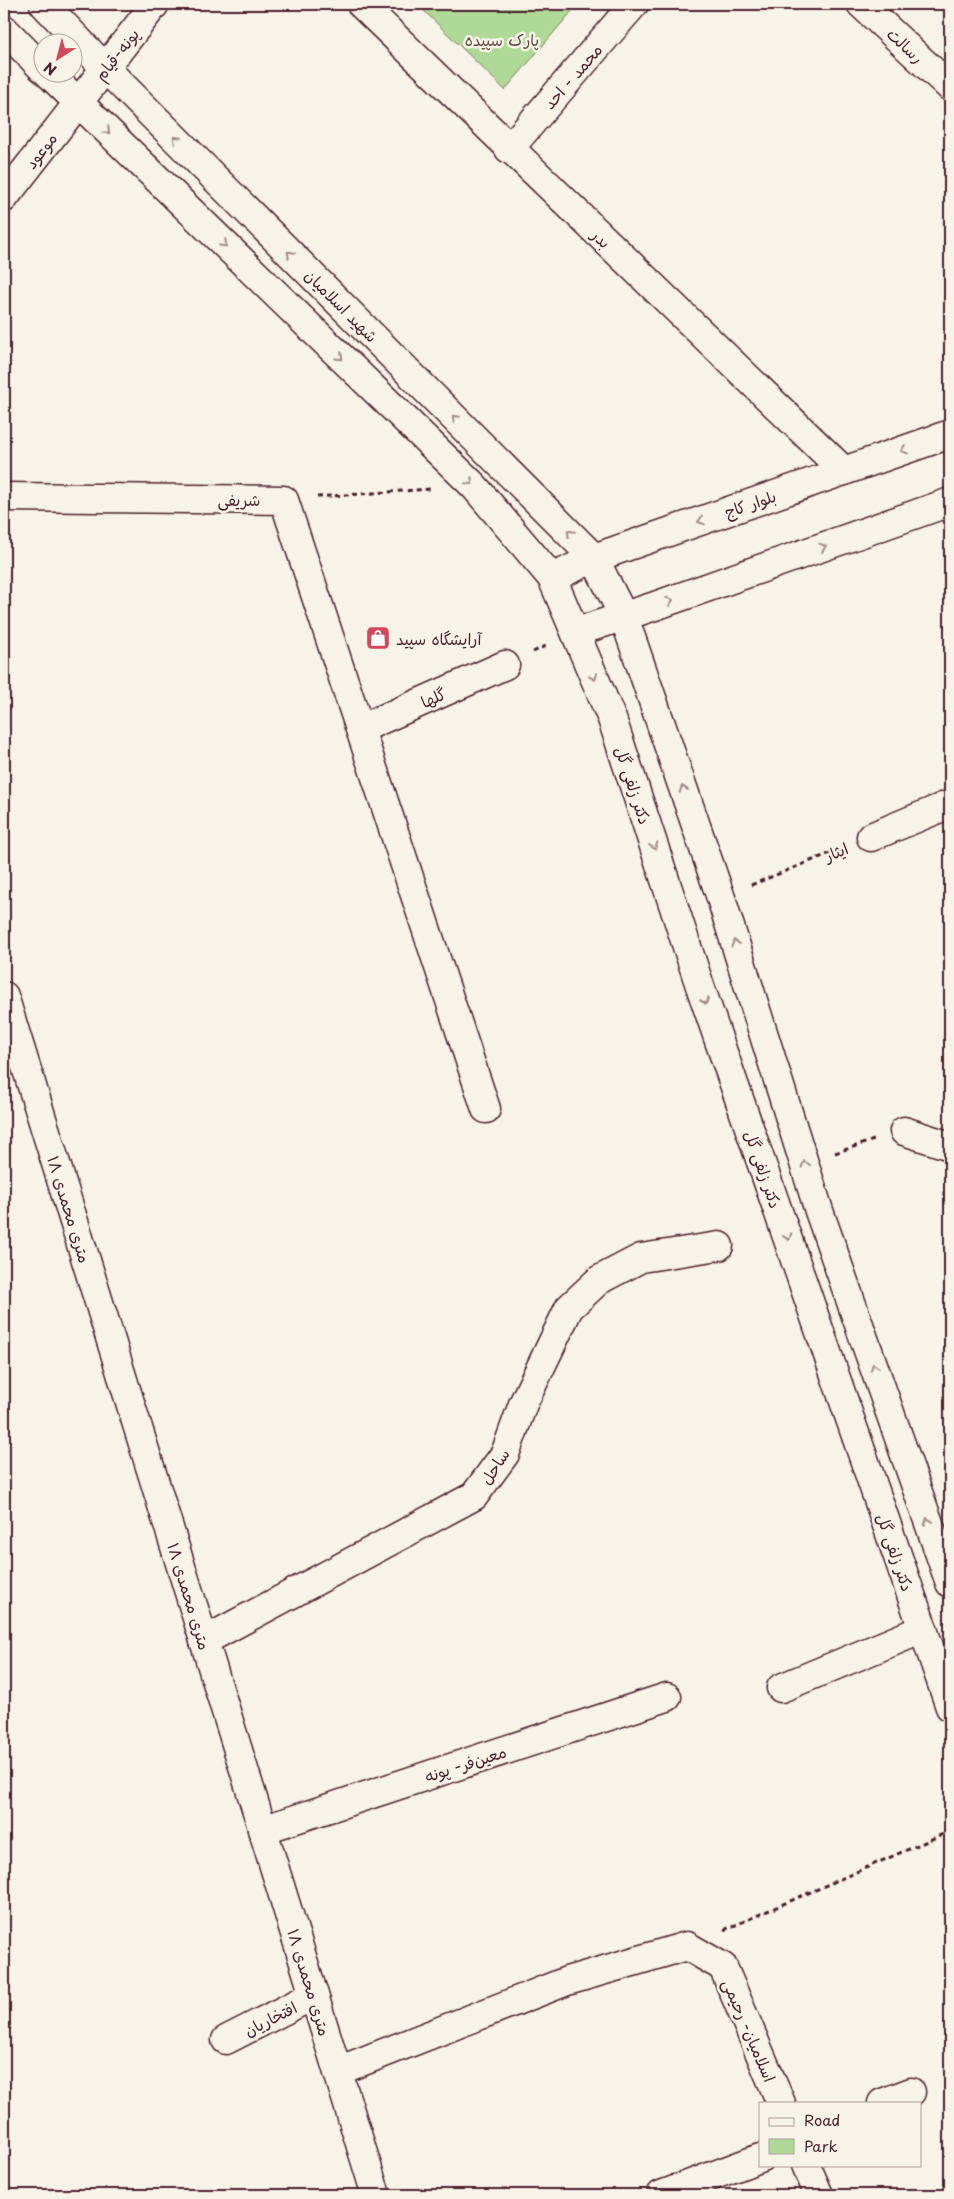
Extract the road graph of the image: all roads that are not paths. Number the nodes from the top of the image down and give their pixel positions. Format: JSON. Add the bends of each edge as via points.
{"nodes":[{"id":1,"x":44,"y":4,"type":"edge"},
{"id":2,"x":155,"y":4,"type":"edge"},
{"id":3,"x":361,"y":4,"type":"edge"},
{"id":4,"x":634,"y":4,"type":"edge"},
{"id":5,"x":861,"y":4,"type":"edge"},
{"id":6,"x":4,"y":29,"type":"edge"},
{"id":7,"x":32,"y":58,"type":"edge"},
{"id":8,"x":105,"y":68,"type":"junction"},
{"id":9,"x":57,"y":82,"type":"edge"},
{"id":10,"x":950,"y":87,"type":"edge"},
{"id":11,"x":77,"y":103,"type":"junction"},
{"id":12,"x":509,"y":149,"type":"junction"},
{"id":13,"x":4,"y":198,"type":"edge"},
{"id":14,"x":950,"y":434,"type":"edge"},
{"id":15,"x":844,"y":471,"type":"junction"},
{"id":16,"x":4,"y":497,"type":"edge"},
{"id":17,"x":950,"y":502,"type":"edge"},
{"id":18,"x":594,"y":558,"type":"junction"},
{"id":19,"x":552,"y":578,"type":"junction"},
{"id":20,"x":624,"y":617,"type":"junction"},
{"id":21,"x":576,"y":632,"type":"junction"},
{"id":22,"x":506,"y":665,"type":"road end"},
{"id":23,"x":360,"y":729,"type":"junction"},
{"id":24,"x":950,"y":804,"type":"edge"},
{"id":25,"x":871,"y":837,"type":"road end"},
{"id":26,"x":4,"y":996,"type":"edge"},
{"id":27,"x":486,"y":1109,"type":"dead end"},
{"id":28,"x":904,"y":1131,"type":"road end"},
{"id":29,"x":950,"y":1146,"type":"edge"},
{"id":30,"x":719,"y":1246,"type":"dead end"},
{"id":31,"x":950,"y":1583,"type":"edge"},
{"id":32,"x":923,"y":1629,"type":"junction"},
{"id":33,"x":204,"y":1641,"type":"junction"},
{"id":34,"x":781,"y":1688,"type":"dead end"},
{"id":35,"x":667,"y":1697,"type":"dead end"},
{"id":36,"x":950,"y":1707,"type":"edge"},
{"id":37,"x":262,"y":1830,"type":"junction"},
{"id":38,"x":314,"y":1995,"type":"junction"},
{"id":39,"x":226,"y":2040,"type":"dead end"},
{"id":40,"x":338,"y":2071,"type":"junction"},
{"id":41,"x":911,"y":2092,"type":"dead end"},
{"id":42,"x":780,"y":2102,"type":"edge"},
{"id":43,"x":885,"y":2102,"type":"edge"},
{"id":44,"x":759,"y":2158,"type":"edge"},
{"id":45,"x":806,"y":2166,"type":"edge"},
{"id":46,"x":376,"y":2195,"type":"edge"},
{"id":47,"x":661,"y":2195,"type":"edge"},
{"id":48,"x":819,"y":2195,"type":"edge"}],
"edges":[{"from":1,"to":8,"type":"street","name":"شهید اسلامیان"},
{"from":2,"to":8,"type":"street","name":"پونه-قیام"},
{"from":3,"to":12,"type":"street","name":"بدر"},
{"from":4,"to":12,"type":"street","name":"محمد - احد"},
{"from":5,"to":10,"type":"street","name":"رسالت"},
{"from":6,"to":7,"type":"street"},
{"from":8,"to":11,"type":"street","name":"پونه-قیام"},
{"from":18,"to":8,"type":"street","name":"شهید اسلامیان","one_way":true},
{"from":9,"to":11,"type":"street"},
{"from":11,"to":13,"type":"street","name":"موعود"},
{"from":11,"to":19,"type":"street","one_way":true,"via":[[474,486]]},
{"from":12,"to":15,"type":"street","name":"بدر"},
{"from":14,"to":15,"type":"street","name":"بلوار کاج","one_way":true},
{"from":15,"to":18,"type":"street","name":"بلوار کاج","one_way":true},
{"from":16,"to":23,"type":"street","name":"شریفی","via":[[284,500]]},
{"from":20,"to":17,"type":"street","one_way":true},
{"from":18,"to":19,"type":"street","name":"بلوار کاج"},
{"from":18,"to":20,"type":"street","name":"شهید اسلامیان"},
{"from":19,"to":21,"type":"street"},
{"from":20,"to":21,"type":"street"},
{"from":31,"to":20,"type":"street","one_way":true,"via":[[819,1211],[721,898]]},
{"from":21,"to":32,"type":"street","name":"دکتر زلفی گل","one_way":true,"via":[[612,719],[700,986]]},
{"from":22,"to":23,"type":"street","name":"گلها"},
{"from":23,"to":27,"type":"street"},
{"from":24,"to":25,"type":"street"},
{"from":26,"to":33,"type":"street","name":"۱۸ متری محمدی"},
{"from":28,"to":29,"type":"street"},
{"from":30,"to":33,"type":"street","name":"ساحل","via":[[642,1258],[599,1280],[569,1308],[523,1404],[505,1454],[474,1496]]},
{"from":32,"to":34,"type":"street"},
{"from":32,"to":36,"type":"street","name":"دکتر زلفی گل"},
{"from":33,"to":37,"type":"street","name":"۱۸ متری محمدی"},
{"from":35,"to":37,"type":"street","name":"معین‌فر- پونه"},
{"from":37,"to":38,"type":"street","name":"۱۸ متری محمدی"},
{"from":38,"to":39,"type":"street","name":"افتخاریان"},
{"from":38,"to":40,"type":"street","name":"۱۸ متری محمدی"},
{"from":40,"to":42,"type":"street","name":"اسلامیان- رحیمی","via":[[567,1982],[687,1946],[723,1967]]},
{"from":40,"to":46,"type":"street","name":"۱۸ متری محمدی"},
{"from":41,"to":43,"type":"street"},
{"from":44,"to":47,"type":"street"},
{"from":45,"to":48,"type":"street"}]}
